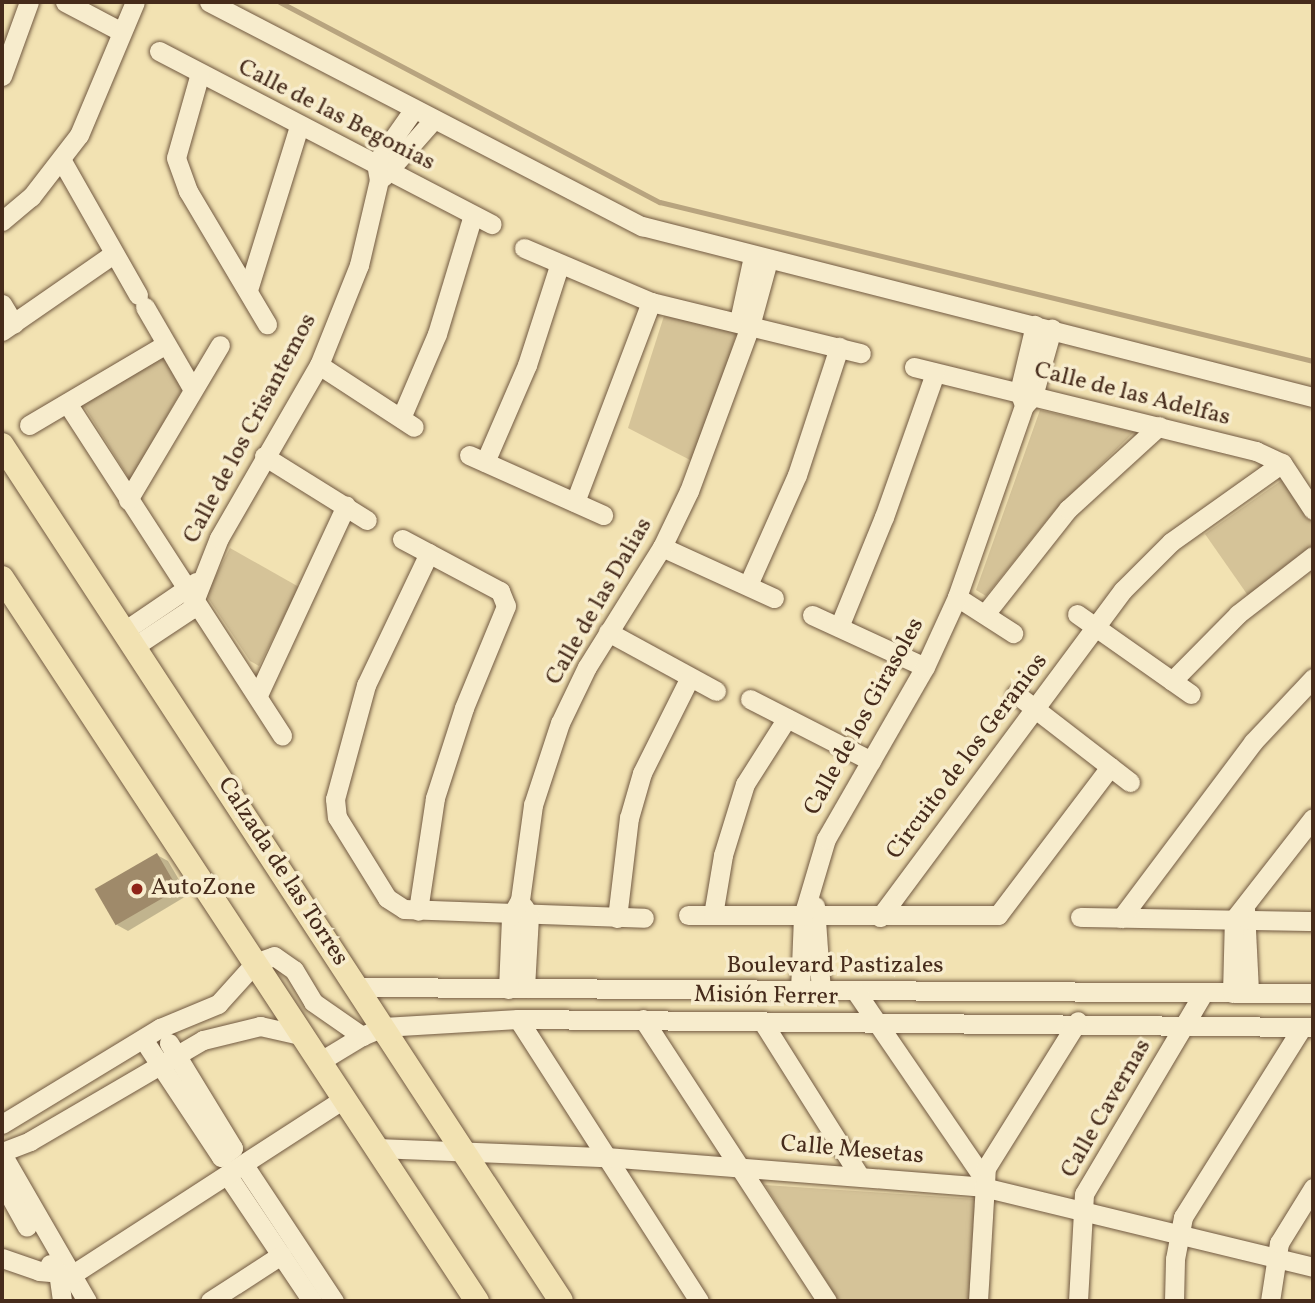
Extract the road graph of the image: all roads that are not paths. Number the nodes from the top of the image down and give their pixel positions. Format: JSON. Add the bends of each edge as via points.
{"nodes":[{"id":1,"x":29,"y":2,"type":"edge"},
{"id":2,"x":65,"y":2,"type":"edge"},
{"id":3,"x":135,"y":2,"type":"edge"},
{"id":4,"x":209,"y":2,"type":"edge"},
{"id":5,"x":122,"y":32,"type":"junction"},
{"id":6,"x":159,"y":51,"type":"dead end"},
{"id":7,"x":200,"y":73,"type":"junction"},
{"id":8,"x":2,"y":76,"type":"edge"},
{"id":9,"x":414,"y":109,"type":"junction"},
{"id":10,"x":434,"y":119,"type":"junction"},
{"id":11,"x":299,"y":126,"type":"junction"},
{"id":12,"x":62,"y":161,"type":"junction"},
{"id":13,"x":382,"y":172,"type":"junction"},
{"id":14,"x":473,"y":215,"type":"junction"},
{"id":15,"x":2,"y":221,"type":"edge"},
{"id":16,"x":492,"y":224,"type":"dead end"},
{"id":17,"x":524,"y":248,"type":"dead end"},
{"id":18,"x":113,"y":254,"type":"junction"},
{"id":19,"x":761,"y":258,"type":"junction"},
{"id":20,"x":559,"y":266,"type":"junction"},
{"id":21,"x":248,"y":290,"type":"junction"},
{"id":22,"x":651,"y":302,"type":"junction"},
{"id":23,"x":2,"y":304,"type":"edge"},
{"id":24,"x":267,"y":324,"type":"dead end"},
{"id":25,"x":8,"y":327,"type":"edge"},
{"id":26,"x":1043,"y":327,"type":"junction"},
{"id":27,"x":744,"y":328,"type":"junction"},
{"id":28,"x":166,"y":344,"type":"junction"},
{"id":29,"x":220,"y":345,"type":"dead end"},
{"id":30,"x":839,"y":347,"type":"junction"},
{"id":31,"x":861,"y":353,"type":"dead end"},
{"id":32,"x":318,"y":365,"type":"junction"},
{"id":33,"x":914,"y":368,"type":"dead end"},
{"id":34,"x":935,"y":373,"type":"junction"},
{"id":35,"x":192,"y":388,"type":"junction"},
{"id":36,"x":1310,"y":394,"type":"edge"},
{"id":37,"x":1025,"y":398,"type":"junction"},
{"id":38,"x":67,"y":403,"type":"junction"},
{"id":39,"x":29,"y":425,"type":"dead end"},
{"id":40,"x":1160,"y":426,"type":"junction"},
{"id":41,"x":2,"y":444,"type":"edge"},
{"id":42,"x":264,"y":456,"type":"junction"},
{"id":43,"x":1282,"y":463,"type":"junction"},
{"id":44,"x":128,"y":500,"type":"junction"},
{"id":45,"x":575,"y":502,"type":"junction"},
{"id":46,"x":346,"y":505,"type":"junction"},
{"id":47,"x":1313,"y":510,"type":"edge"},
{"id":48,"x":603,"y":515,"type":"dead end"},
{"id":49,"x":367,"y":520,"type":"dead end"},
{"id":50,"x":402,"y":539,"type":"dead end"},
{"id":51,"x":662,"y":547,"type":"junction"},
{"id":52,"x":429,"y":553,"type":"junction"},
{"id":53,"x":1313,"y":556,"type":"edge"},
{"id":54,"x":2,"y":578,"type":"edge"},
{"id":55,"x":748,"y":585,"type":"junction"},
{"id":56,"x":194,"y":589,"type":"junction"},
{"id":57,"x":957,"y":597,"type":"junction"},
{"id":58,"x":774,"y":598,"type":"dead end"},
{"id":59,"x":985,"y":614,"type":"junction"},
{"id":60,"x":1077,"y":614,"type":"dead end"},
{"id":61,"x":812,"y":615,"type":"dead end"},
{"id":62,"x":1096,"y":626,"type":"junction"},
{"id":63,"x":839,"y":627,"type":"junction"},
{"id":64,"x":608,"y":632,"type":"junction"},
{"id":65,"x":1013,"y":633,"type":"dead end"},
{"id":66,"x":130,"y":639,"type":"junction"},
{"id":67,"x":925,"y":667,"type":"junction"},
{"id":68,"x":690,"y":677,"type":"junction"},
{"id":69,"x":1313,"y":678,"type":"edge"},
{"id":70,"x":1172,"y":681,"type":"junction"},
{"id":71,"x":716,"y":691,"type":"dead end"},
{"id":72,"x":1016,"y":694,"type":"dead end"},
{"id":73,"x":1191,"y":694,"type":"dead end"},
{"id":74,"x":258,"y":695,"type":"junction"},
{"id":75,"x":750,"y":699,"type":"dead end"},
{"id":76,"x":1035,"y":708,"type":"junction"},
{"id":77,"x":788,"y":718,"type":"junction"},
{"id":78,"x":282,"y":735,"type":"dead end"},
{"id":79,"x":871,"y":761,"type":"junction"},
{"id":80,"x":1110,"y":767,"type":"junction"},
{"id":81,"x":1130,"y":782,"type":"dead end"},
{"id":82,"x":1313,"y":818,"type":"edge"},
{"id":83,"x":418,"y":911,"type":"junction"},
{"id":84,"x":520,"y":911,"type":"junction"},
{"id":85,"x":688,"y":915,"type":"dead end"},
{"id":86,"x":713,"y":915,"type":"junction"},
{"id":87,"x":1243,"y":915,"type":"junction"},
{"id":88,"x":811,"y":916,"type":"junction"},
{"id":89,"x":880,"y":917,"type":"junction"},
{"id":90,"x":1080,"y":917,"type":"dead end"},
{"id":91,"x":617,"y":918,"type":"junction"},
{"id":92,"x":644,"y":918,"type":"dead end"},
{"id":93,"x":1121,"y":918,"type":"junction"},
{"id":94,"x":1313,"y":921,"type":"edge"},
{"id":95,"x":255,"y":962,"type":"junction"},
{"id":96,"x":357,"y":986,"type":"junction"},
{"id":97,"x":516,"y":988,"type":"junction"},
{"id":98,"x":800,"y":991,"type":"junction"},
{"id":99,"x":821,"y":992,"type":"junction"},
{"id":100,"x":856,"y":992,"type":"junction"},
{"id":101,"x":1204,"y":992,"type":"junction"},
{"id":102,"x":1241,"y":993,"type":"junction"},
{"id":103,"x":1313,"y":993,"type":"edge"},
{"id":104,"x":518,"y":1019,"type":"junction"},
{"id":105,"x":643,"y":1019,"type":"junction"},
{"id":106,"x":762,"y":1021,"type":"junction"},
{"id":107,"x":1077,"y":1021,"type":"junction"},
{"id":108,"x":878,"y":1024,"type":"junction"},
{"id":109,"x":1184,"y":1026,"type":"junction"},
{"id":110,"x":1307,"y":1027,"type":"edge"},
{"id":111,"x":372,"y":1032,"type":"junction"},
{"id":112,"x":152,"y":1033,"type":"junction"},
{"id":113,"x":300,"y":1035,"type":"junction"},
{"id":114,"x":167,"y":1058,"type":"junction"},
{"id":115,"x":318,"y":1062,"type":"junction"},
{"id":116,"x":344,"y":1099,"type":"junction"},
{"id":117,"x":2,"y":1124,"type":"edge"},
{"id":118,"x":377,"y":1148,"type":"junction"},
{"id":119,"x":2,"y":1153,"type":"edge"},
{"id":120,"x":463,"y":1153,"type":"junction"},
{"id":121,"x":606,"y":1157,"type":"junction"},
{"id":122,"x":739,"y":1166,"type":"junction"},
{"id":123,"x":236,"y":1170,"type":"junction"},
{"id":124,"x":859,"y":1175,"type":"junction"},
{"id":125,"x":2,"y":1182,"type":"edge"},
{"id":126,"x":983,"y":1183,"type":"junction"},
{"id":127,"x":1313,"y":1188,"type":"edge"},
{"id":128,"x":1080,"y":1208,"type":"junction"},
{"id":129,"x":1178,"y":1232,"type":"junction"},
{"id":130,"x":281,"y":1255,"type":"junction"},
{"id":131,"x":1273,"y":1257,"type":"junction"},
{"id":132,"x":2,"y":1258,"type":"edge"},
{"id":133,"x":1313,"y":1267,"type":"edge"},
{"id":134,"x":66,"y":1273,"type":"junction"},
{"id":135,"x":62,"y":1301,"type":"edge"},
{"id":136,"x":87,"y":1301,"type":"edge"},
{"id":137,"x":211,"y":1301,"type":"edge"},
{"id":138,"x":312,"y":1301,"type":"edge"},
{"id":139,"x":334,"y":1301,"type":"edge"},
{"id":140,"x":477,"y":1301,"type":"edge"},
{"id":141,"x":561,"y":1301,"type":"edge"},
{"id":142,"x":699,"y":1301,"type":"edge"},
{"id":143,"x":827,"y":1301,"type":"edge"},
{"id":144,"x":978,"y":1301,"type":"edge"},
{"id":145,"x":1078,"y":1301,"type":"edge"},
{"id":146,"x":1174,"y":1301,"type":"edge"},
{"id":147,"x":1270,"y":1301,"type":"edge"}],
"edges":[{"from":1,"to":8,"type":"street"},
{"from":2,"to":5,"type":"street"},
{"from":3,"to":5,"type":"street"},
{"from":4,"to":9,"type":"street"},
{"from":5,"to":12,"type":"street","via":[[97,100]]},
{"from":6,"to":7,"type":"street","name":"Calle de las Begonias"},
{"from":7,"to":11,"type":"street","name":"Calle de las Begonias"},
{"from":7,"to":21,"type":"street","via":[[176,158],[188,191]]},
{"from":9,"to":10,"type":"street"},
{"from":9,"to":13,"type":"street","name":"Calle de los Crisantemos"},
{"from":10,"to":13,"type":"street","name":"Calle de los Crisantemos"},
{"from":10,"to":19,"type":"street","via":[[642,226]]},
{"from":11,"to":13,"type":"street","name":"Calle de las Begonias"},
{"from":11,"to":21,"type":"street"},
{"from":12,"to":15,"type":"street"},
{"from":12,"to":18,"type":"street"},
{"from":13,"to":14,"type":"street","name":"Calle de las Begonias"},
{"from":13,"to":32,"type":"street","name":"Calle de los Crisantemos","via":[[359,265]]},
{"from":14,"to":16,"type":"street","name":"Calle de las Begonias"},
{"from":14,"to":32,"type":"street","via":[[408,423]]},
{"from":17,"to":20,"type":"street"},
{"from":18,"to":25,"type":"street"},
{"from":18,"to":28,"type":"street"},
{"from":19,"to":26,"type":"street"},
{"from":19,"to":27,"type":"street","name":"Calle de las Dalias"},
{"from":20,"to":22,"type":"street"},
{"from":20,"to":45,"type":"street","via":[[527,365],[477,459]]},
{"from":21,"to":24,"type":"street"},
{"from":22,"to":27,"type":"street"},
{"from":22,"to":45,"type":"street"},
{"from":23,"to":25,"type":"street"},
{"from":26,"to":36,"type":"street"},
{"from":26,"to":37,"type":"street","name":"Calle de los Girasoles"},
{"from":27,"to":30,"type":"street"},
{"from":27,"to":51,"type":"street","name":"Calle de las Dalias","via":[[717,421]]},
{"from":28,"to":35,"type":"street"},
{"from":28,"to":38,"type":"street"},
{"from":29,"to":35,"type":"street"},
{"from":30,"to":31,"type":"street"},
{"from":30,"to":55,"type":"street","via":[[797,475]]},
{"from":32,"to":42,"type":"street","name":"Calle de los Crisantemos"},
{"from":33,"to":34,"type":"street","name":"Calle de las Adelfas"},
{"from":34,"to":37,"type":"street","name":"Calle de las Adelfas"},
{"from":34,"to":63,"type":"street"},
{"from":35,"to":44,"type":"street"},
{"from":37,"to":40,"type":"street","name":"Calle de las Adelfas"},
{"from":37,"to":57,"type":"street","name":"Calle de los Girasoles"},
{"from":38,"to":39,"type":"street"},
{"from":38,"to":44,"type":"street"},
{"from":40,"to":43,"type":"street","name":"Calle de las Adelfas","via":[[1256,451]]},
{"from":40,"to":59,"type":"street","via":[[1068,509]]},
{"from":41,"to":66,"type":"main road","name":"Calzada de las Torres"},
{"from":42,"to":46,"type":"street"},
{"from":42,"to":56,"type":"street","name":"Calle de los Crisantemos"},
{"from":43,"to":47,"type":"street"},
{"from":43,"to":62,"type":"street","name":"Circuito de los Geranios","via":[[1147,563]]},
{"from":44,"to":56,"type":"street"},
{"from":45,"to":48,"type":"street"},
{"from":46,"to":49,"type":"street"},
{"from":46,"to":74,"type":"street"},
{"from":50,"to":52,"type":"street"},
{"from":51,"to":55,"type":"street"},
{"from":51,"to":64,"type":"street","name":"Calle de las Dalias"},
{"from":52,"to":83,"type":"street","via":[[366,685],[334,809],[387,898],[395,906]]},
{"from":52,"to":83,"type":"street","via":[[500,590],[506,606],[438,787]]},
{"from":53,"to":70,"type":"street","via":[[1238,614]]},
{"from":54,"to":95,"type":"main road"},
{"from":55,"to":58,"type":"street"},
{"from":56,"to":66,"type":"street","name":"Calle de los Crisantemos","via":[[189,612]]},
{"from":56,"to":74,"type":"street"},
{"from":57,"to":59,"type":"street"},
{"from":57,"to":67,"type":"street","name":"Calle de los Girasoles"},
{"from":59,"to":65,"type":"street"},
{"from":60,"to":62,"type":"street"},
{"from":61,"to":63,"type":"street"},
{"from":62,"to":70,"type":"street"},
{"from":62,"to":76,"type":"street","name":"Circuito de los Geranios"},
{"from":63,"to":67,"type":"street"},
{"from":64,"to":68,"type":"street"},
{"from":64,"to":84,"type":"street","name":"Calle de las Dalias","via":[[561,723],[533,805]]},
{"from":66,"to":96,"type":"main road","name":"Calzada de las Torres"},
{"from":67,"to":79,"type":"street","name":"Calle de los Girasoles"},
{"from":68,"to":71,"type":"street"},
{"from":68,"to":91,"type":"street","via":[[642,773],[629,818]]},
{"from":69,"to":93,"type":"street","via":[[1253,742]]},
{"from":70,"to":73,"type":"street"},
{"from":72,"to":76,"type":"street"},
{"from":74,"to":78,"type":"street"},
{"from":75,"to":77,"type":"street"},
{"from":76,"to":80,"type":"street"},
{"from":76,"to":89,"type":"street","name":"Circuito de los Geranios"},
{"from":77,"to":79,"type":"street"},
{"from":77,"to":86,"type":"street","via":[[746,784],[737,807]]},
{"from":79,"to":88,"type":"street","name":"Calle de los Girasoles","via":[[826,839],[811,895]]},
{"from":80,"to":81,"type":"street"},
{"from":80,"to":89,"type":"street","via":[[998,915]]},
{"from":82,"to":87,"type":"street"},
{"from":83,"to":84,"type":"street"},
{"from":84,"to":91,"type":"street"},
{"from":84,"to":97,"type":"street","name":"Calle de las Dalias"},
{"from":85,"to":86,"type":"street"},
{"from":86,"to":88,"type":"street"},
{"from":87,"to":93,"type":"street"},
{"from":87,"to":94,"type":"street"},
{"from":87,"to":102,"type":"street"},
{"from":88,"to":89,"type":"street"},
{"from":88,"to":98,"type":"street","name":"Calle de los Girasoles"},
{"from":88,"to":99,"type":"street","name":"Calle de los Girasoles"},
{"from":90,"to":93,"type":"street"},
{"from":91,"to":92,"type":"street"},
{"from":95,"to":111,"type":"street","via":[[282,958],[313,1002]]},
{"from":95,"to":112,"type":"street","via":[[218,1004]]},
{"from":95,"to":113,"type":"main road"},
{"from":96,"to":97,"type":"street","name":"Boulevard Pastizales"},
{"from":96,"to":111,"type":"main road","name":"Calzada de las Torres"},
{"from":97,"to":98,"type":"street","name":"Boulevard Pastizales"},
{"from":98,"to":99,"type":"street","name":"Boulevard Pastizales"},
{"from":99,"to":100,"type":"street","name":"Boulevard Pastizales"},
{"from":100,"to":101,"type":"street","name":"Boulevard Pastizales"},
{"from":100,"to":108,"type":"street"},
{"from":101,"to":102,"type":"street","name":"Boulevard Pastizales"},
{"from":101,"to":109,"type":"street","name":"Calle Cavernas"},
{"from":102,"to":103,"type":"street","name":"Boulevard Pastizales"},
{"from":104,"to":105,"type":"street","name":"Misión Ferrer"},
{"from":104,"to":111,"type":"street","name":"Misión Ferrer"},
{"from":104,"to":121,"type":"street"},
{"from":105,"to":106,"type":"street","name":"Misión Ferrer"},
{"from":105,"to":122,"type":"street"},
{"from":106,"to":108,"type":"street","name":"Misión Ferrer"},
{"from":106,"to":124,"type":"street"},
{"from":107,"to":108,"type":"street","name":"Misión Ferrer"},
{"from":107,"to":109,"type":"street","name":"Misión Ferrer"},
{"from":107,"to":126,"type":"street"},
{"from":108,"to":126,"type":"street"},
{"from":109,"to":110,"type":"street","name":"Misión Ferrer"},
{"from":109,"to":128,"type":"street","name":"Calle Cavernas","via":[[1091,1181]]},
{"from":110,"to":129,"type":"street","via":[[1191,1203]]},
{"from":111,"to":115,"type":"street"},
{"from":111,"to":120,"type":"main road","name":"Calzada de las Torres"},
{"from":112,"to":114,"type":"street"},
{"from":112,"to":117,"type":"street"},
{"from":113,"to":114,"type":"street","via":[[260,1026],[204,1040]]},
{"from":113,"to":115,"type":"main road"},
{"from":114,"to":119,"type":"street","via":[[30,1141]]},
{"from":115,"to":116,"type":"main road"},
{"from":116,"to":118,"type":"main road"},
{"from":116,"to":123,"type":"street"},
{"from":118,"to":120,"type":"street","name":"Calle Mesetas"},
{"from":118,"to":140,"type":"main road"},
{"from":119,"to":134,"type":"street"},
{"from":120,"to":121,"type":"street","name":"Calle Mesetas"},
{"from":120,"to":141,"type":"main road","name":"Calzada de las Torres"},
{"from":121,"to":122,"type":"street","name":"Calle Mesetas"},
{"from":121,"to":142,"type":"street"},
{"from":122,"to":124,"type":"street","name":"Calle Mesetas"},
{"from":122,"to":143,"type":"street"},
{"from":123,"to":130,"type":"street"},
{"from":123,"to":134,"type":"street"},
{"from":123,"to":139,"type":"street"},
{"from":124,"to":126,"type":"street","name":"Calle Mesetas"},
{"from":125,"to":134,"type":"street","via":[[46,1259]]},
{"from":126,"to":128,"type":"street","name":"Calle Mesetas"},
{"from":126,"to":144,"type":"street"},
{"from":127,"to":131,"type":"street"},
{"from":128,"to":129,"type":"street","name":"Calle Mesetas"},
{"from":128,"to":145,"type":"street","name":"Calle Cavernas"},
{"from":129,"to":131,"type":"street","name":"Calle Mesetas"},
{"from":129,"to":146,"type":"street"},
{"from":130,"to":137,"type":"street"},
{"from":130,"to":138,"type":"street"},
{"from":131,"to":133,"type":"street","name":"Calle Mesetas"},
{"from":131,"to":147,"type":"street"},
{"from":132,"to":134,"type":"street","via":[[39,1271]]},
{"from":134,"to":135,"type":"street"},
{"from":134,"to":136,"type":"street"}]}
